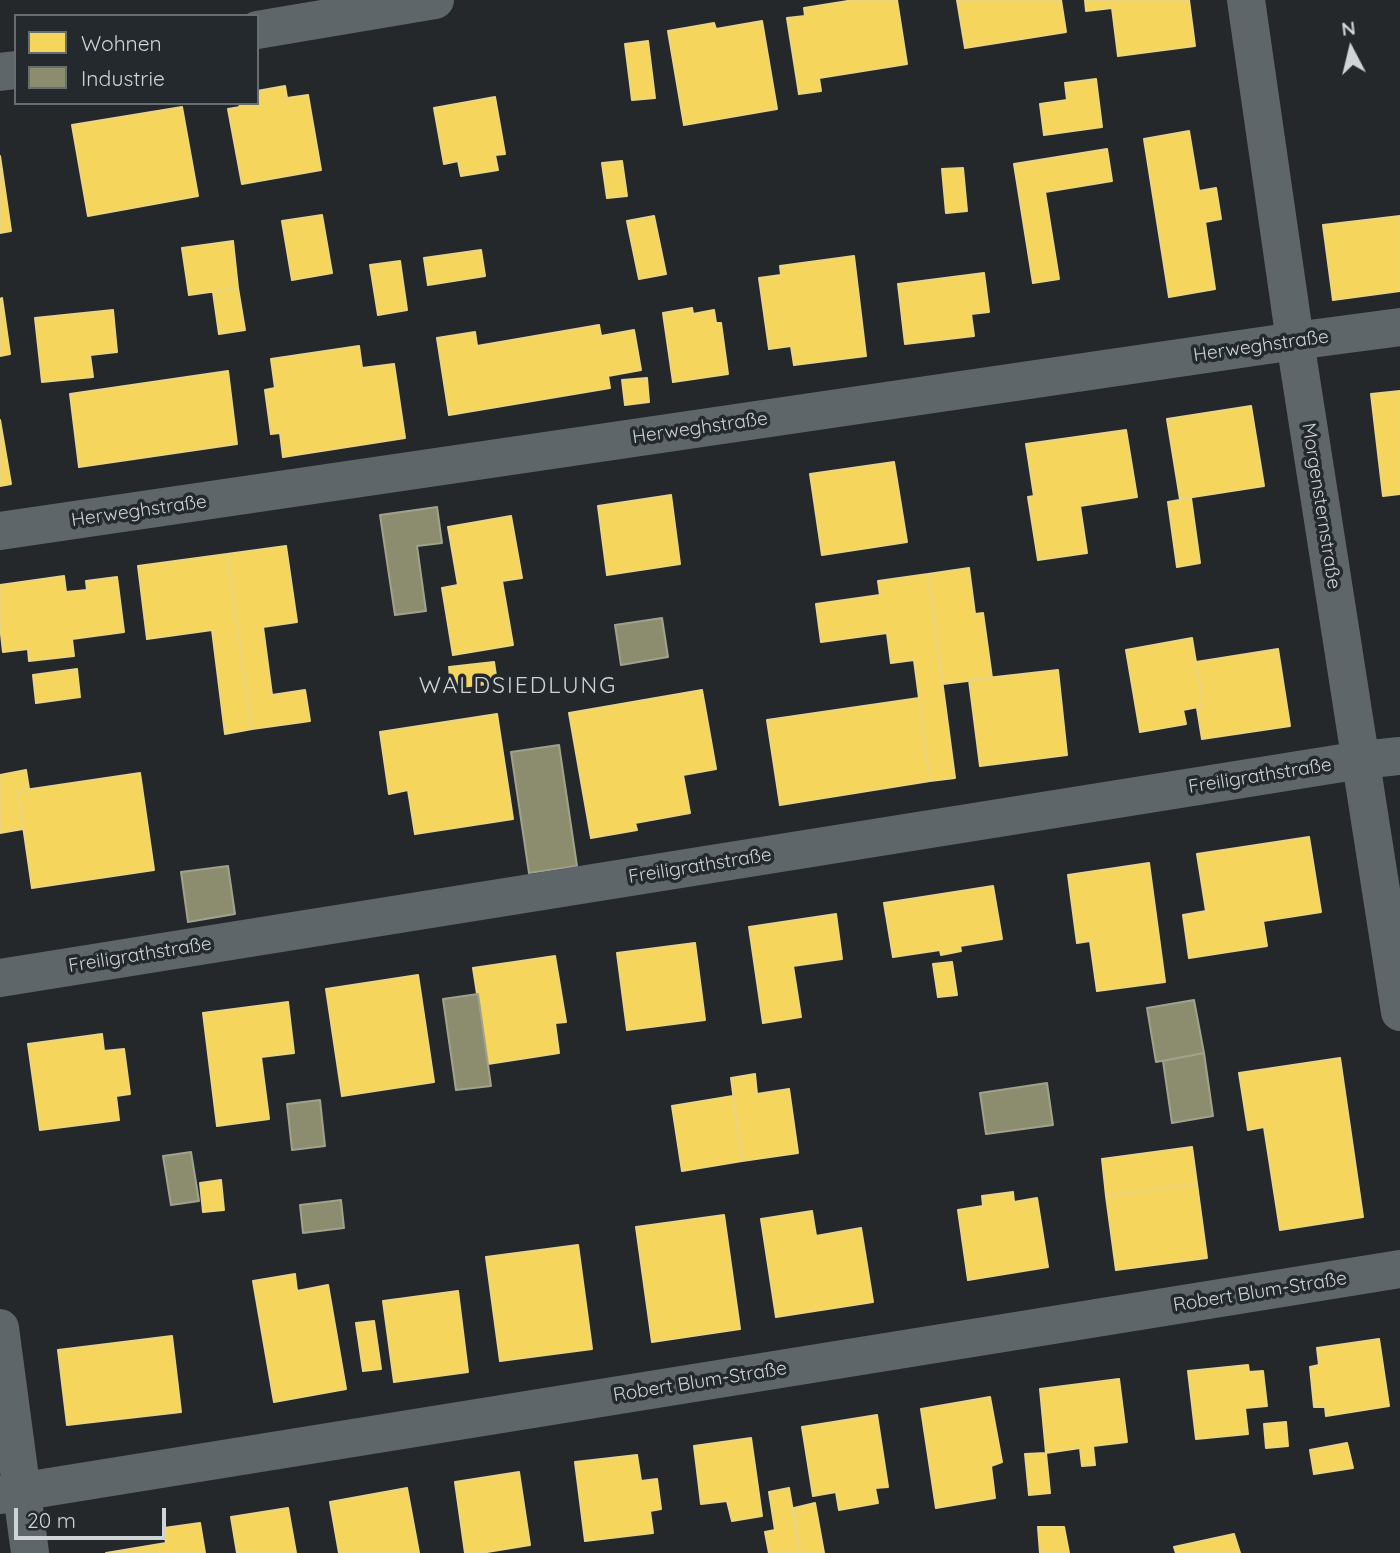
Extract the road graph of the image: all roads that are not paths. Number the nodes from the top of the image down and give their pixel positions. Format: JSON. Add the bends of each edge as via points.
{"nodes":[{"id":1,"x":435,"y":0,"type":"edge"},
{"id":2,"x":1246,"y":0,"type":"edge"},
{"id":3,"x":259,"y":30,"type":"edge"},
{"id":4,"x":1400,"y":327,"type":"edge"},
{"id":5,"x":1295,"y":341,"type":"junction"},
{"id":6,"x":0,"y":531,"type":"edge"},
{"id":7,"x":1400,"y":756,"type":"edge"},
{"id":8,"x":1361,"y":760,"type":"junction"},
{"id":9,"x":0,"y":978,"type":"edge"},
{"id":10,"x":1400,"y":1012,"type":"edge"},
{"id":11,"x":1400,"y":1269,"type":"edge"},
{"id":12,"x":0,"y":1328,"type":"edge"},
{"id":13,"x":11,"y":1493,"type":"edge"},
{"id":14,"x":30,"y":1553,"type":"edge"}],
"edges":[{"from":1,"to":3,"type":"street"},
{"from":2,"to":5,"type":"street","name":"Morgensternstraße"},
{"from":4,"to":5,"type":"street","name":"Herweghstraße"},
{"from":5,"to":6,"type":"street","name":"Herweghstraße"},
{"from":5,"to":8,"type":"street","name":"Morgensternstraße"},
{"from":7,"to":8,"type":"street","name":"Freiligrathstraße"},
{"from":8,"to":9,"type":"street","name":"Freiligrathstraße"},
{"from":8,"to":10,"type":"street","name":"Morgensternstraße"},
{"from":11,"to":13,"type":"street","name":"Robert Blum-Straße"},
{"from":12,"to":13,"type":"street"},
{"from":13,"to":14,"type":"street"}]}
